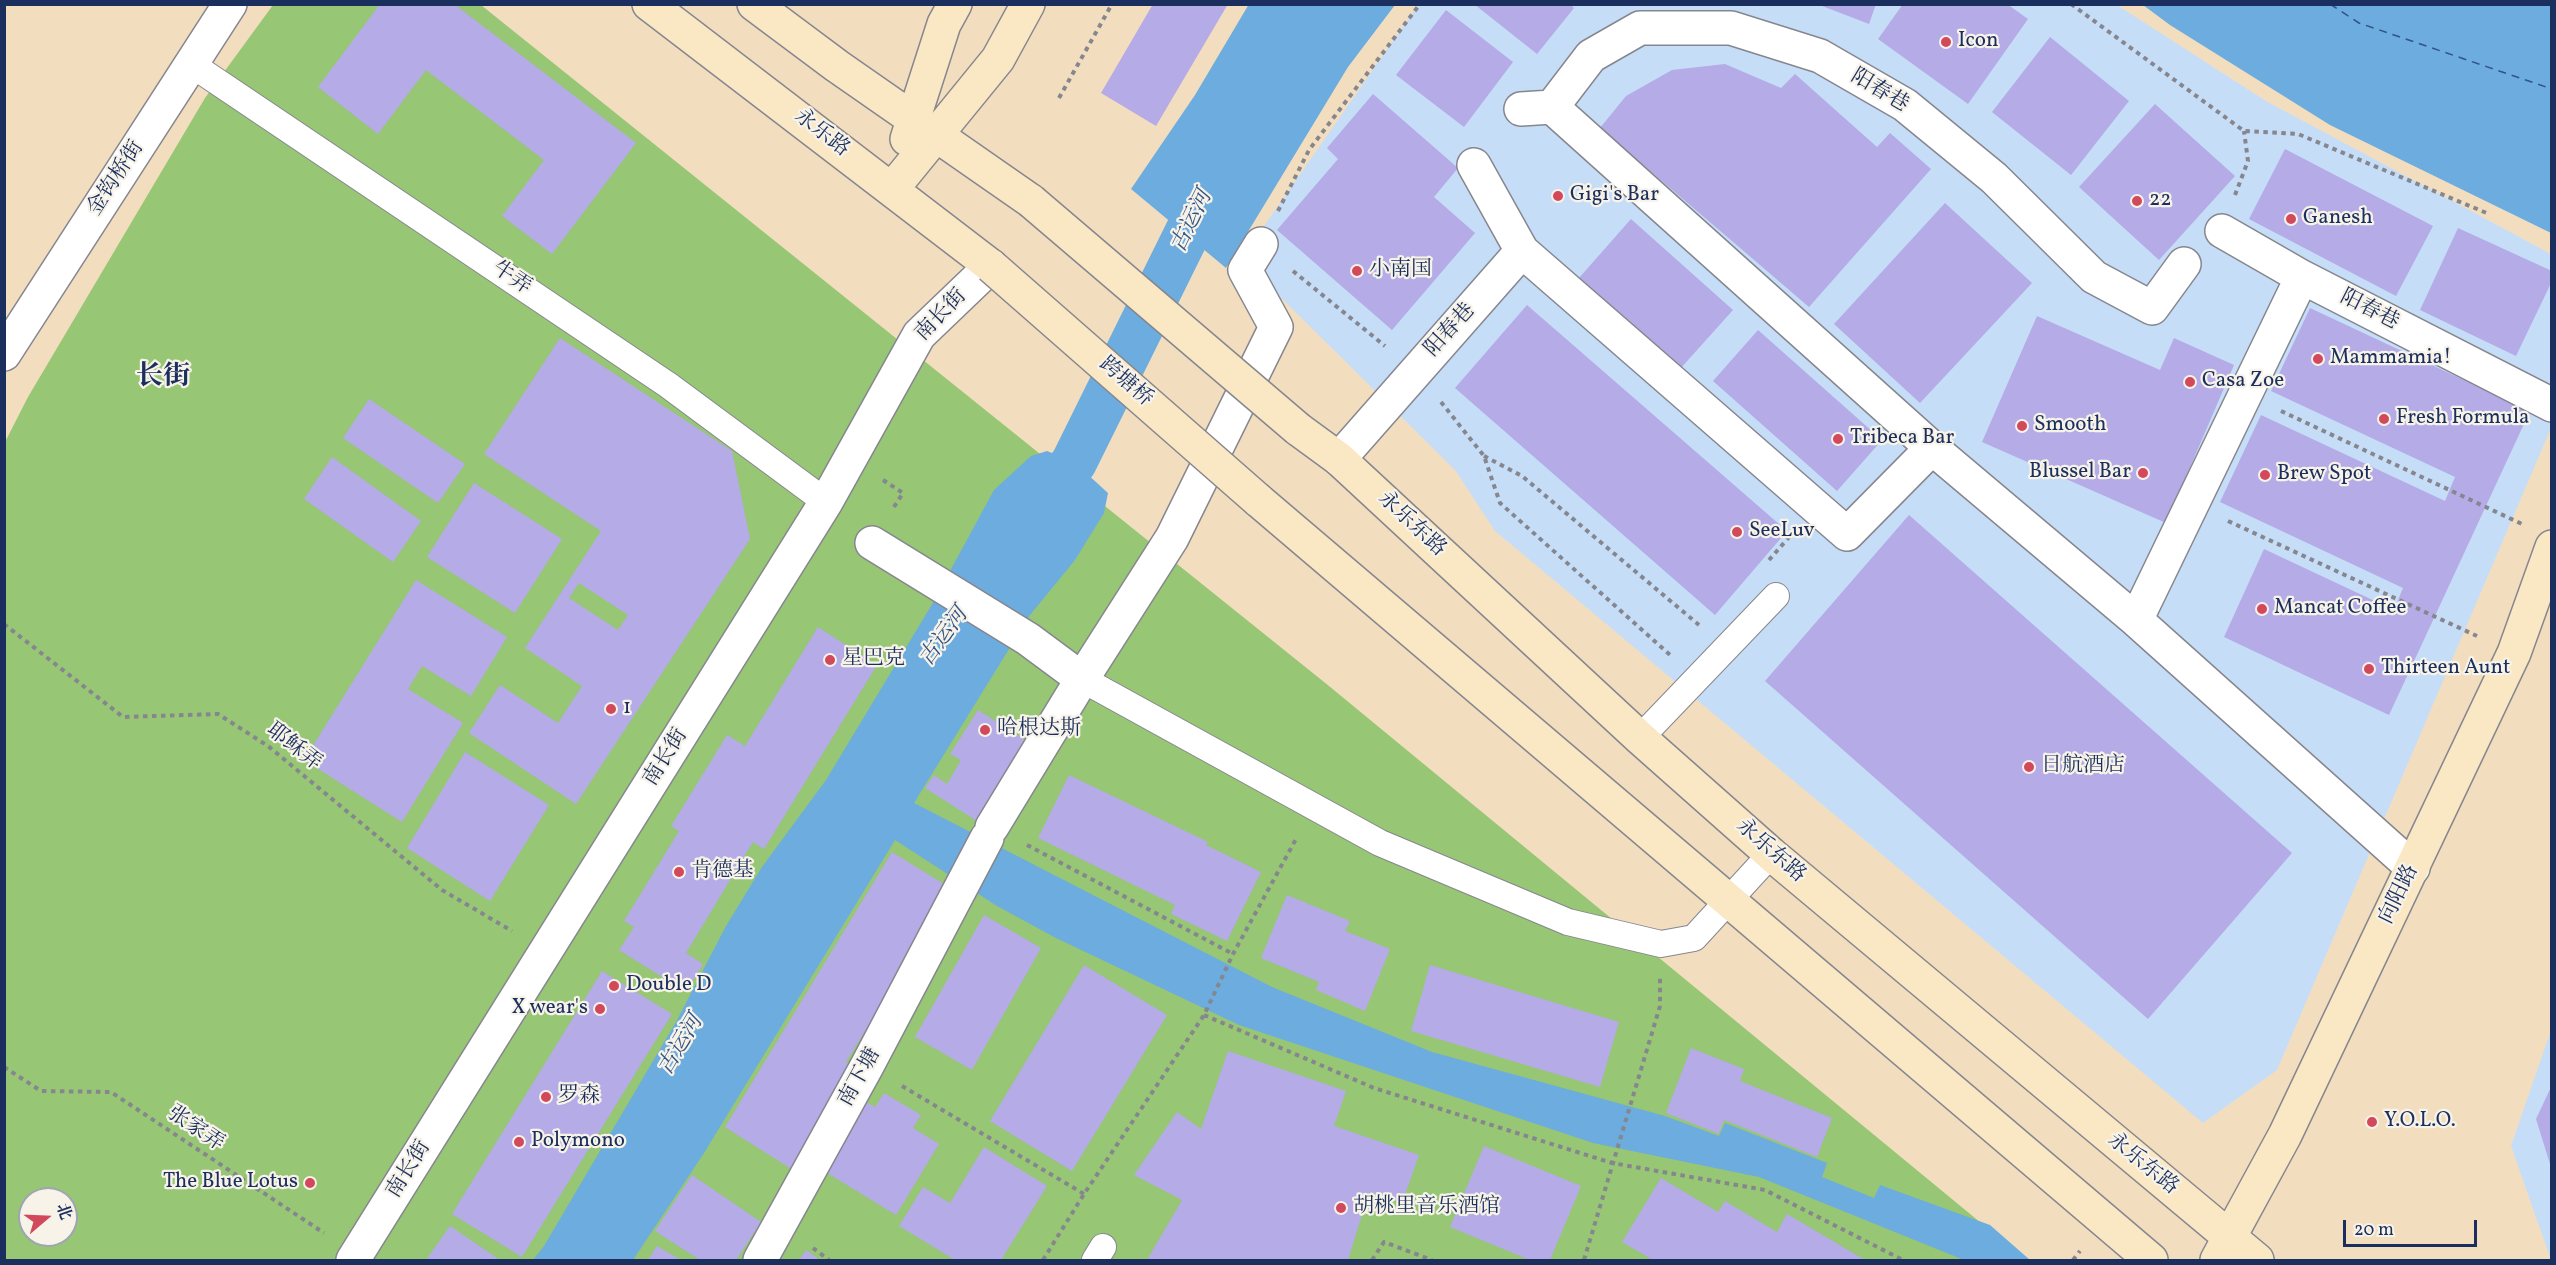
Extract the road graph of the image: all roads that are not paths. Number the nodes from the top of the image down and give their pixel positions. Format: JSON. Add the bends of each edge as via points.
{"nodes":[{"id":1,"x":230,"y":4,"type":"edge"},
{"id":2,"x":649,"y":4,"type":"edge"},
{"id":3,"x":754,"y":4,"type":"edge"},
{"id":4,"x":955,"y":4,"type":"edge"},
{"id":5,"x":1028,"y":4,"type":"edge"},
{"id":6,"x":191,"y":64,"type":"junction"},
{"id":7,"x":925,"y":127,"type":"junction"},
{"id":8,"x":1474,"y":165,"type":"dead end"},
{"id":9,"x":892,"y":189,"type":"junction"},
{"id":10,"x":2222,"y":231,"type":"road end"},
{"id":11,"x":1261,"y":244,"type":"road end"},
{"id":12,"x":1522,"y":251,"type":"junction"},
{"id":13,"x":2184,"y":264,"type":"dead end"},
{"id":14,"x":991,"y":266,"type":"junction"},
{"id":15,"x":2302,"y":277,"type":"junction"},
{"id":16,"x":4,"y":354,"type":"edge"},
{"id":17,"x":2552,"y":405,"type":"edge"},
{"id":18,"x":1932,"y":448,"type":"junction"},
{"id":19,"x":1339,"y":459,"type":"junction"},
{"id":20,"x":826,"y":502,"type":"junction"},
{"id":21,"x":2541,"y":537,"type":"edge"},
{"id":22,"x":872,"y":543,"type":"road end"},
{"id":23,"x":1776,"y":596,"type":"dead end"},
{"id":24,"x":2552,"y":620,"type":"edge"},
{"id":25,"x":2136,"y":621,"type":"junction"},
{"id":26,"x":2514,"y":653,"type":"junction"},
{"id":27,"x":1082,"y":679,"type":"junction"},
{"id":28,"x":1640,"y":738,"type":"junction"},
{"id":29,"x":1771,"y":854,"type":"junction"},
{"id":30,"x":2413,"y":868,"type":"junction"},
{"id":31,"x":1728,"y":902,"type":"junction"},
{"id":32,"x":2223,"y":1248,"type":"edge"},
{"id":33,"x":355,"y":1258,"type":"edge"},
{"id":34,"x":760,"y":1260,"type":"edge"},
{"id":35,"x":2151,"y":1260,"type":"edge"},
{"id":36,"x":2257,"y":1260,"type":"edge"}],
"edges":[{"from":1,"to":6,"type":"street","name":"金钩桥街"},
{"from":2,"to":9,"type":"main road","name":"永乐路"},
{"from":3,"to":7,"type":"main road"},
{"from":4,"to":7,"type":"main road","via":[[944,24]]},
{"from":5,"to":7,"type":"main road","via":[[998,59]]},
{"from":6,"to":16,"type":"street","name":"金钩桥街"},
{"from":6,"to":20,"type":"lane","name":"牛弄","via":[[668,385]]},
{"from":7,"to":9,"type":"main road"},
{"from":7,"to":19,"type":"main road","name":"永乐东路","bridge":true,"via":[[1031,201],[1298,429]]},
{"from":8,"to":12,"type":"street"},
{"from":9,"to":14,"type":"main road","name":"永乐路"},
{"from":10,"to":15,"type":"street","name":"阳春巷"},
{"from":11,"to":27,"type":"street","via":[[1245,270],[1276,327],[1172,538]]},
{"from":12,"to":18,"type":"street","via":[[1847,534]]},
{"from":12,"to":19,"type":"street","name":"阳春巷"},
{"from":13,"to":18,"type":"street","name":"阳春巷","via":[[2152,308],[2094,277],[1994,178],[1905,105],[1820,56],[1731,28],[1640,28],[1591,56],[1537,108]]},
{"from":14,"to":20,"type":"street","name":"南长街","via":[[919,335]]},
{"from":14,"to":31,"type":"main road","name":"跨塘桥","bridge":true},
{"from":15,"to":17,"type":"street","name":"阳春巷"},
{"from":15,"to":25,"type":"street"},
{"from":18,"to":25,"type":"street"},
{"from":19,"to":28,"type":"main road","name":"永乐东路"},
{"from":20,"to":33,"type":"street","name":"南长街"},
{"from":21,"to":26,"type":"main road","name":"向阳路"},
{"from":22,"to":27,"type":"street","via":[[1028,639]]},
{"from":23,"to":28,"type":"lane"},
{"from":24,"to":26,"type":"main road"},
{"from":25,"to":30,"type":"street"},
{"from":26,"to":30,"type":"main road","name":"向阳路"},
{"from":27,"to":31,"type":"lane","via":[[1380,843],[1568,922],[1661,944],[1694,938]]},
{"from":27,"to":34,"type":"street","name":"南下塘","via":[[989,833]]},
{"from":28,"to":29,"type":"main road","name":"永乐东路"},
{"from":29,"to":31,"type":"lane"},
{"from":29,"to":32,"type":"main road","name":"永乐东路","via":[[2142,1166]]},
{"from":30,"to":32,"type":"main road","name":"向阳路","via":[[2285,1134]]},
{"from":31,"to":35,"type":"main road"},
{"from":32,"to":36,"type":"main road","name":"永乐东路"}]}
